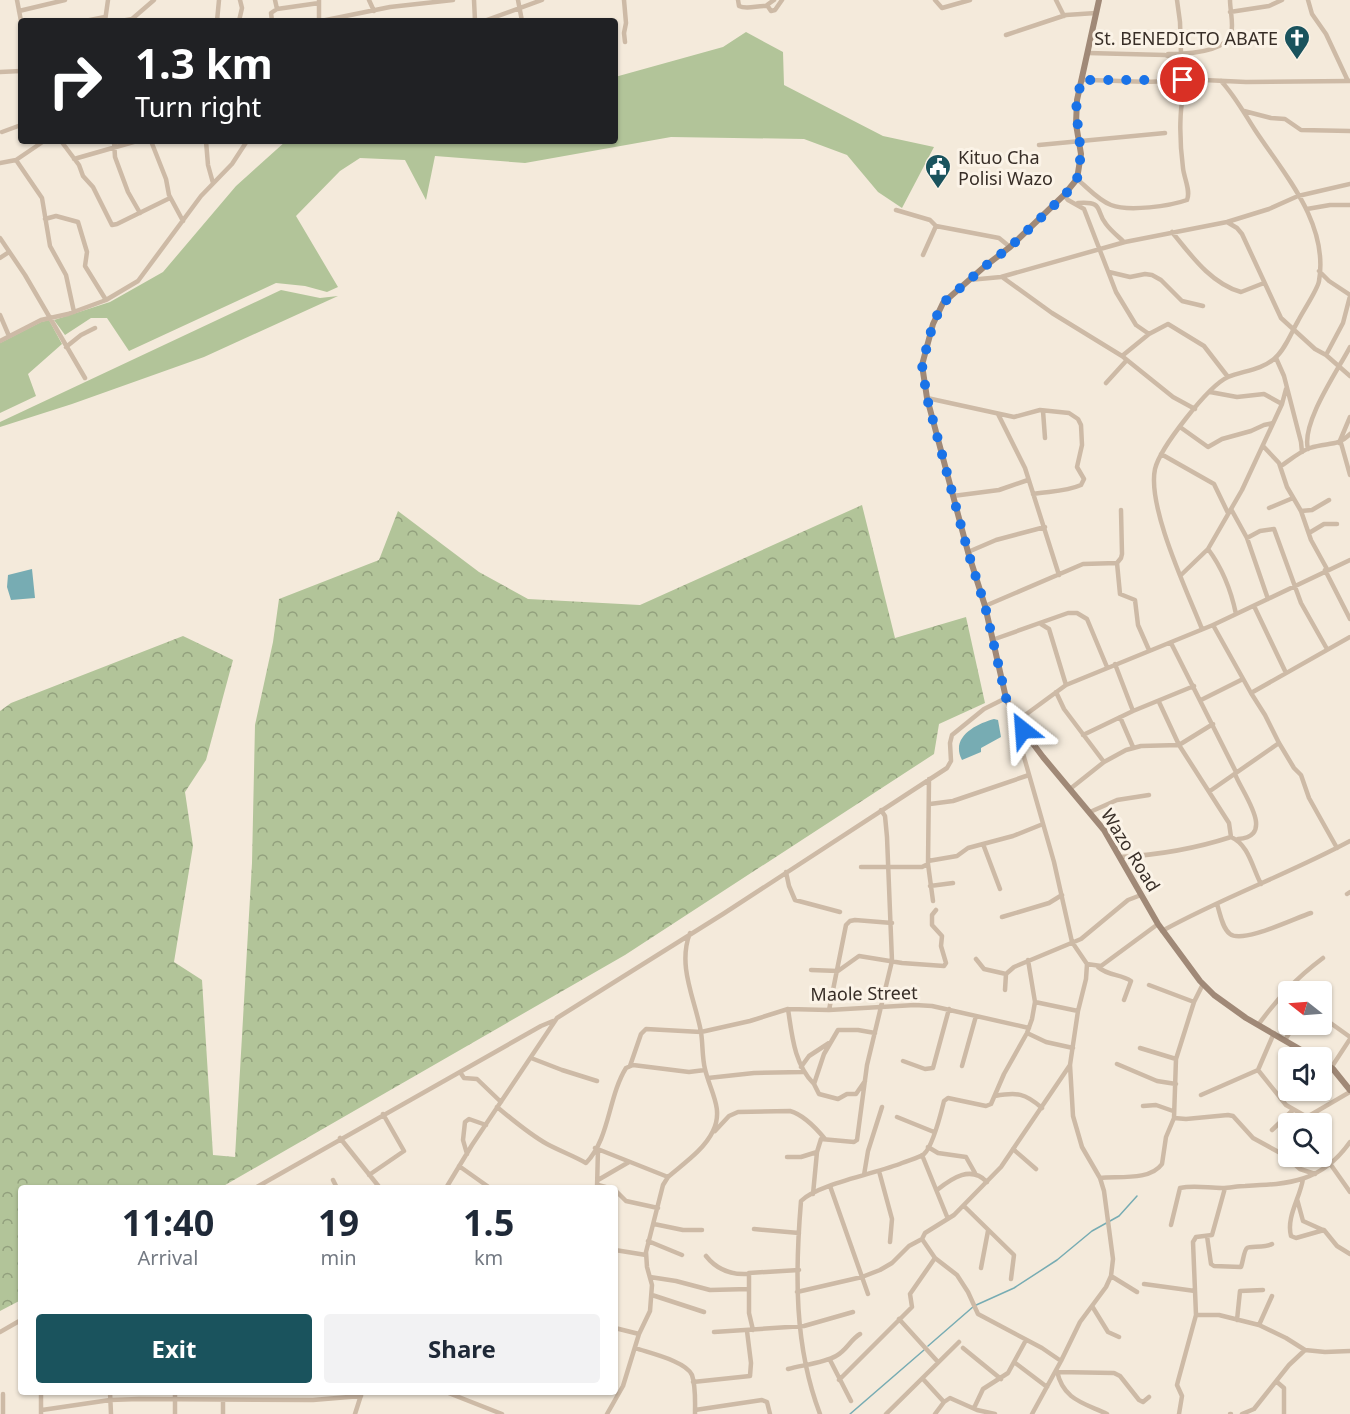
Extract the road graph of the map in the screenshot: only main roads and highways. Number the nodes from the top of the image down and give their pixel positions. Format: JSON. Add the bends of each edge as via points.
{"nodes":[{"id":1,"x":1099,"y":0,"type":"edge"},
{"id":2,"x":1297,"y":1047,"type":"edge"},
{"id":3,"x":1332,"y":1069,"type":"edge"},
{"id":4,"x":1350,"y":1091,"type":"edge"}],
"edges":[{"from":1,"to":2,"type":"main road","name":"Wazo Road","via":[[1076,109],[1081,154],[1077,179],[1010,247],[943,303],[922,365],[927,398],[985,606],[1006,698],[1017,721],[1104,830],[1162,931],[1203,984],[1222,1001]]},
{"from":3,"to":4,"type":"main road"}]}
